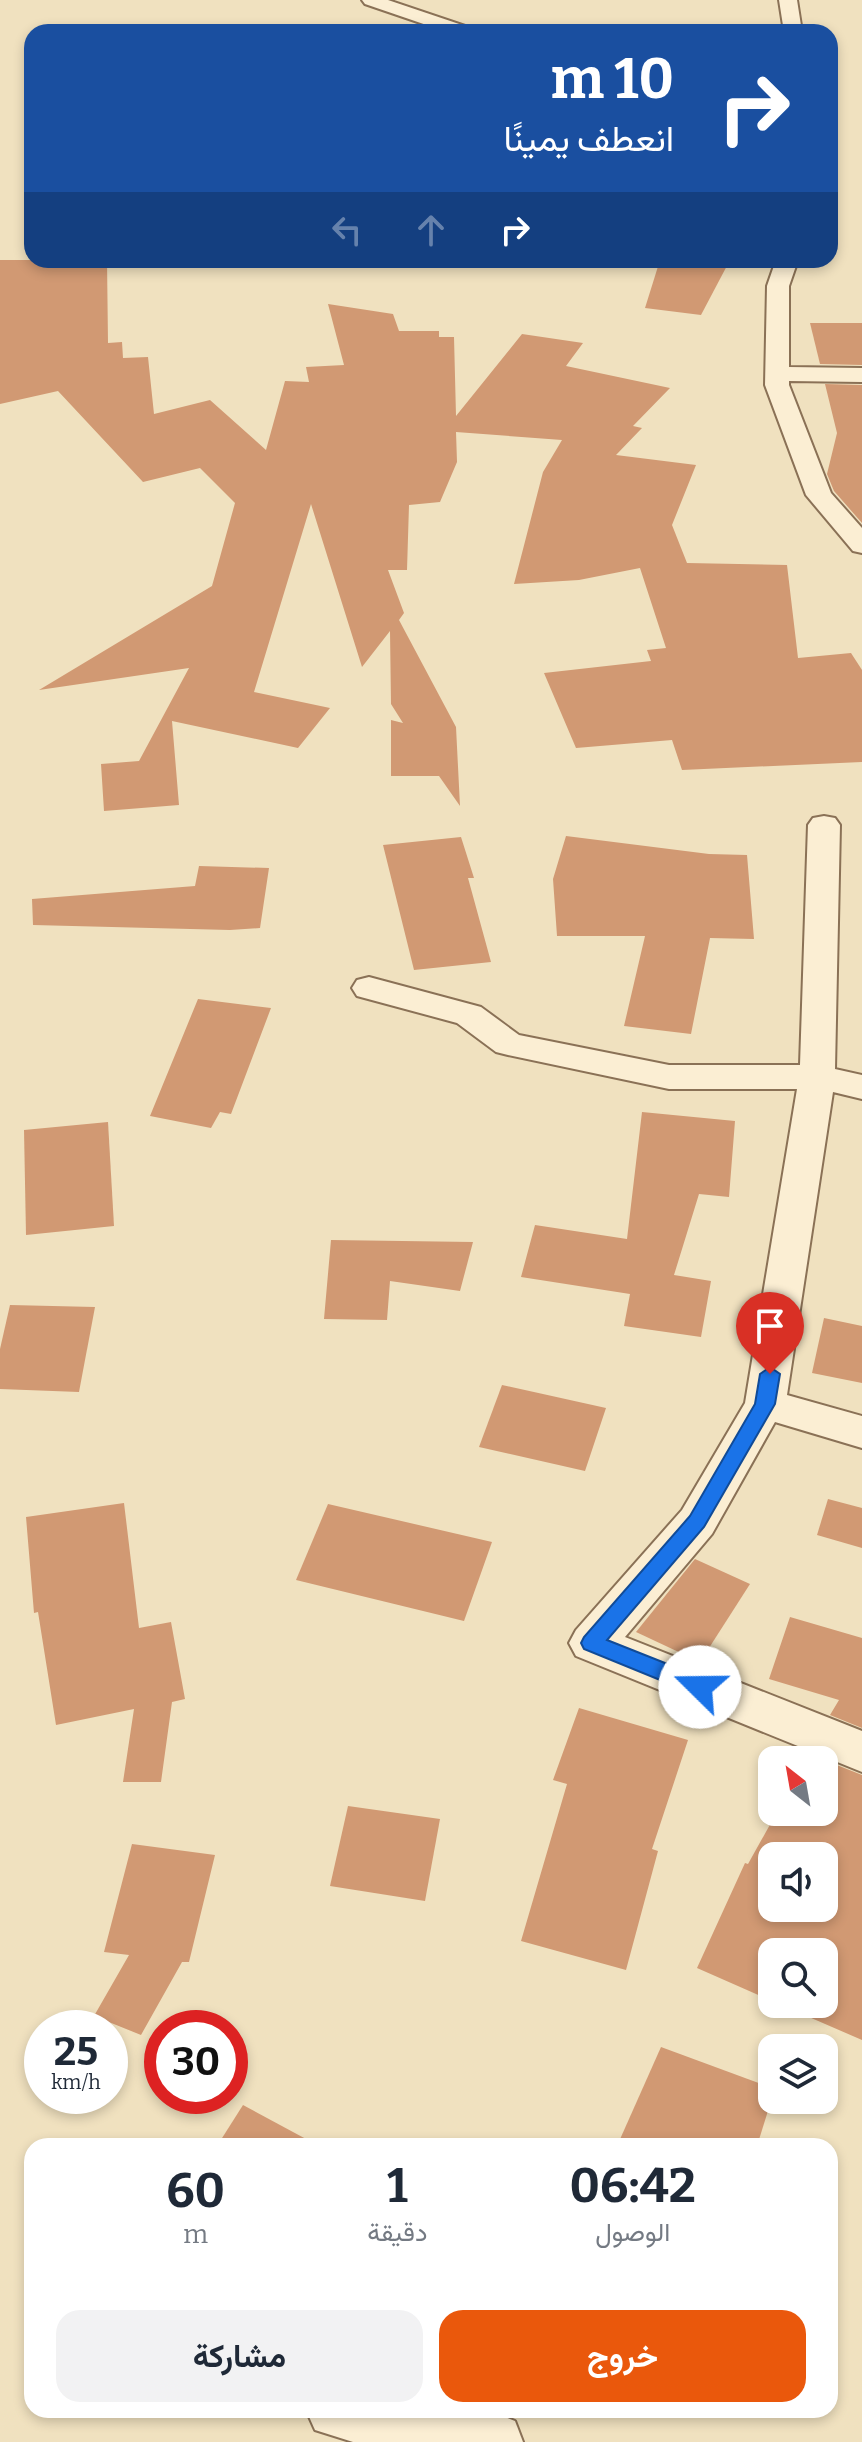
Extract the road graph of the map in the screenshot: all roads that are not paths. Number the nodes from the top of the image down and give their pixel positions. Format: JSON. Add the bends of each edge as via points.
{"nodes":[{"id":1,"x":371,"y":0,"type":"edge"},
{"id":2,"x":788,"y":0,"type":"edge"},
{"id":3,"x":442,"y":24,"type":"edge"},
{"id":4,"x":792,"y":24,"type":"edge"},
{"id":5,"x":784,"y":268,"type":"edge"},
{"id":6,"x":778,"y":374,"type":"junction"},
{"id":7,"x":862,"y":375,"type":"edge"},
{"id":8,"x":862,"y":545,"type":"edge"},
{"id":9,"x":824,"y":825,"type":"dead end"},
{"id":10,"x":369,"y":988,"type":"dead end"},
{"id":11,"x":817,"y":1077,"type":"junction"},
{"id":12,"x":862,"y":1087,"type":"edge"},
{"id":13,"x":765,"y":1404,"type":"junction"},
{"id":14,"x":862,"y":1432,"type":"edge"},
{"id":15,"x":862,"y":1752,"type":"edge"},
{"id":16,"x":381,"y":2418,"type":"edge"},
{"id":17,"x":494,"y":2442,"type":"edge"}],
"edges":[{"from":1,"to":3,"type":"street"},
{"from":2,"to":4,"type":"street"},
{"from":5,"to":6,"type":"street","via":[[778,286]]},
{"from":6,"to":7,"type":"street"},
{"from":6,"to":8,"type":"street","via":[[777,385],[819,495]]},
{"from":9,"to":11,"type":"street"},
{"from":10,"to":11,"type":"street","via":[[469,1015],[508,1044],[669,1077]]},
{"from":11,"to":12,"type":"street"},
{"from":11,"to":13,"type":"street"},
{"from":13,"to":14,"type":"street"},
{"from":13,"to":15,"type":"street","via":[[697,1522],[592,1643]]},
{"from":16,"to":17,"type":"street"}]}
